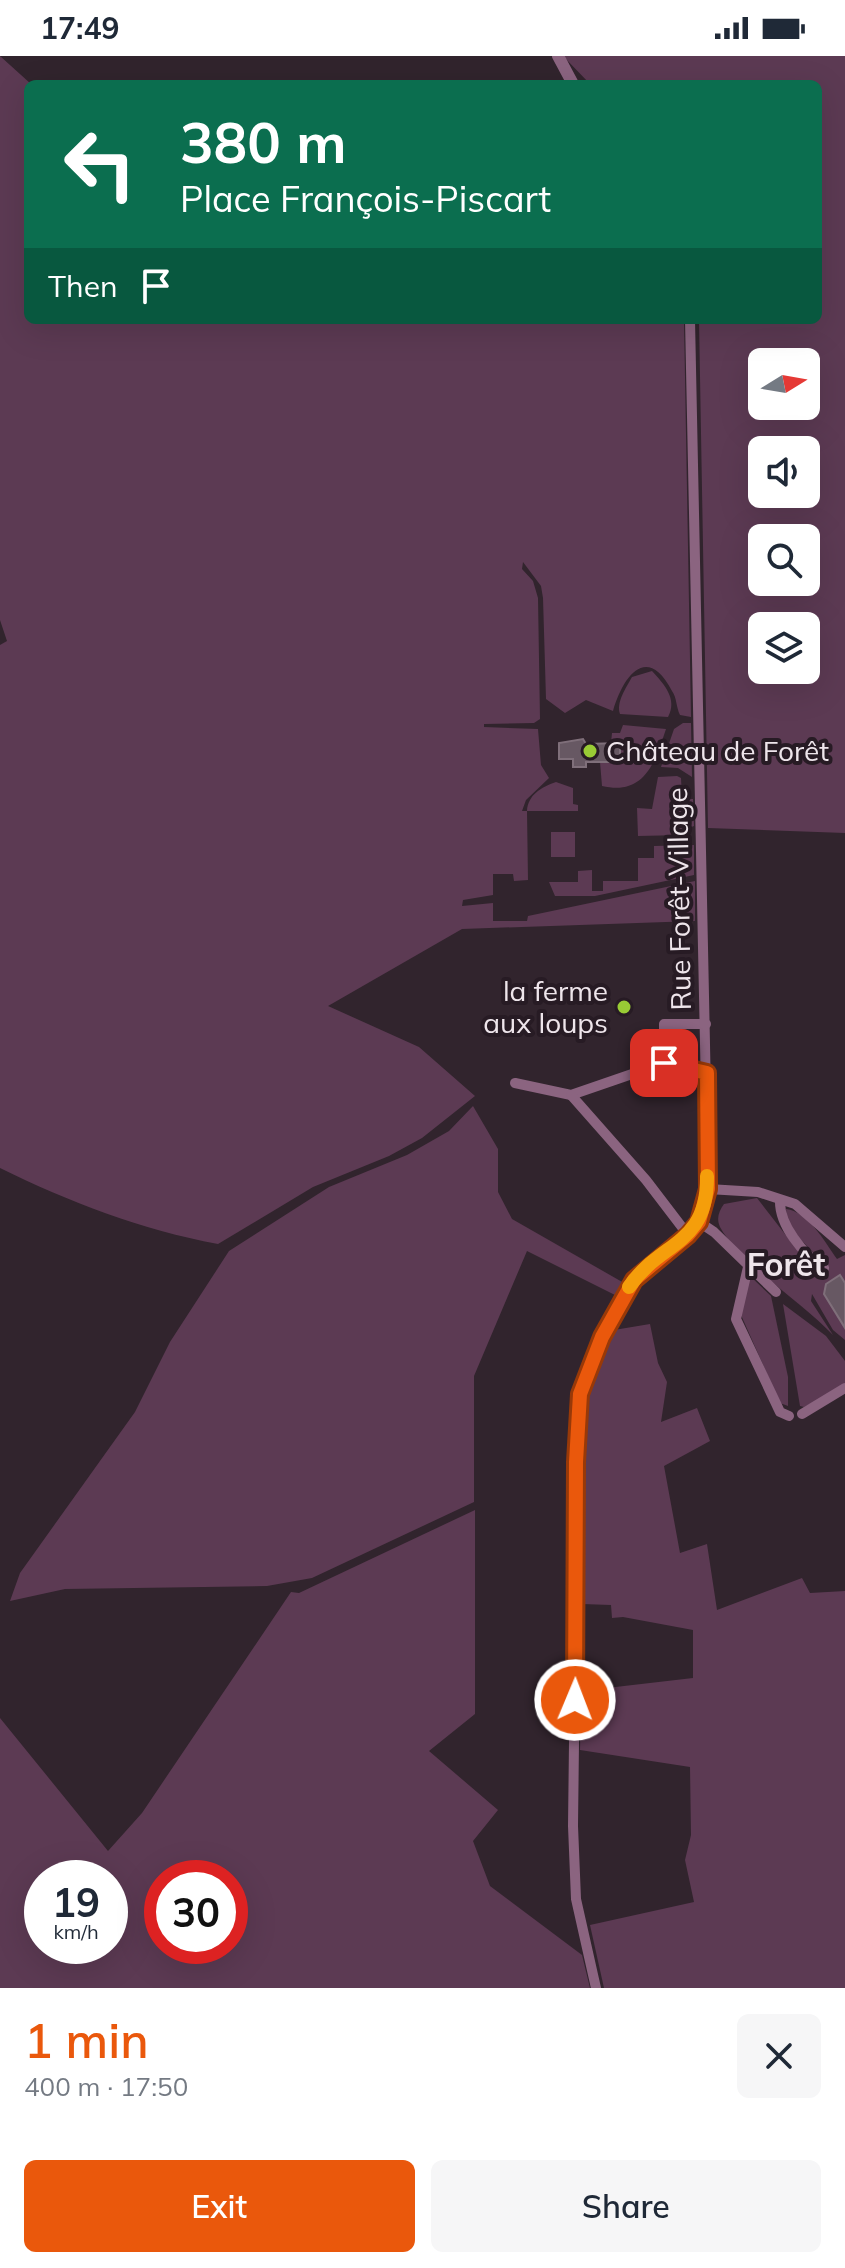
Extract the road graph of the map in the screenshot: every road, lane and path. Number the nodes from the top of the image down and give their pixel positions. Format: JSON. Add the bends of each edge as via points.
{"nodes":[{"id":1,"x":558,"y":56,"type":"edge"},
{"id":2,"x":571,"y":80,"type":"edge"},
{"id":3,"x":690,"y":324,"type":"edge"},
{"id":4,"x":706,"y":1024,"type":"junction"},
{"id":5,"x":664,"y":1063,"type":"junction"},
{"id":6,"x":707,"y":1073,"type":"junction"},
{"id":7,"x":515,"y":1083,"type":"dead end"},
{"id":8,"x":571,"y":1095,"type":"junction"},
{"id":9,"x":708,"y":1189,"type":"junction"},
{"id":10,"x":780,"y":1200,"type":"junction"},
{"id":11,"x":699,"y":1222,"type":"junction"},
{"id":12,"x":688,"y":1235,"type":"junction"},
{"id":13,"x":845,"y":1247,"type":"edge"},
{"id":14,"x":748,"y":1267,"type":"junction"},
{"id":15,"x":824,"y":1268,"type":"dead end"},
{"id":16,"x":776,"y":1292,"type":"dead end"},
{"id":17,"x":845,"y":1388,"type":"edge"},
{"id":18,"x":802,"y":1414,"type":"dead end"},
{"id":19,"x":789,"y":1416,"type":"dead end"},
{"id":20,"x":596,"y":1988,"type":"edge"}],
"edges":[{"from":1,"to":2,"type":"street"},
{"from":3,"to":4,"type":"street","name":"Rue Forêt-Village"},
{"from":4,"to":5,"type":"street","via":[[664,1024]]},
{"from":4,"to":6,"type":"street","name":"Rue Forêt-Village"},
{"from":5,"to":6,"type":"street"},
{"from":5,"to":8,"type":"street"},
{"from":6,"to":9,"type":"street","name":"Rue Forêt-Village"},
{"from":7,"to":8,"type":"street"},
{"from":8,"to":12,"type":"street"},
{"from":9,"to":10,"type":"street","via":[[758,1192]]},
{"from":9,"to":11,"type":"street","name":"Rue Forêt-Village"},
{"from":10,"to":13,"type":"street","via":[[795,1204]]},
{"from":10,"to":15,"type":"street","via":[[779,1216]]},
{"from":11,"to":12,"type":"street","name":"Rue Forêt-Village"},
{"from":11,"to":14,"type":"street"},
{"from":12,"to":20,"type":"street","name":"Rue Forêt-Village","via":[[634,1280],[602,1337],[580,1394],[573,1826],[576,1899]]},
{"from":14,"to":16,"type":"street"},
{"from":14,"to":19,"type":"street","via":[[736,1319],[780,1412]]},
{"from":17,"to":18,"type":"street"}]}
